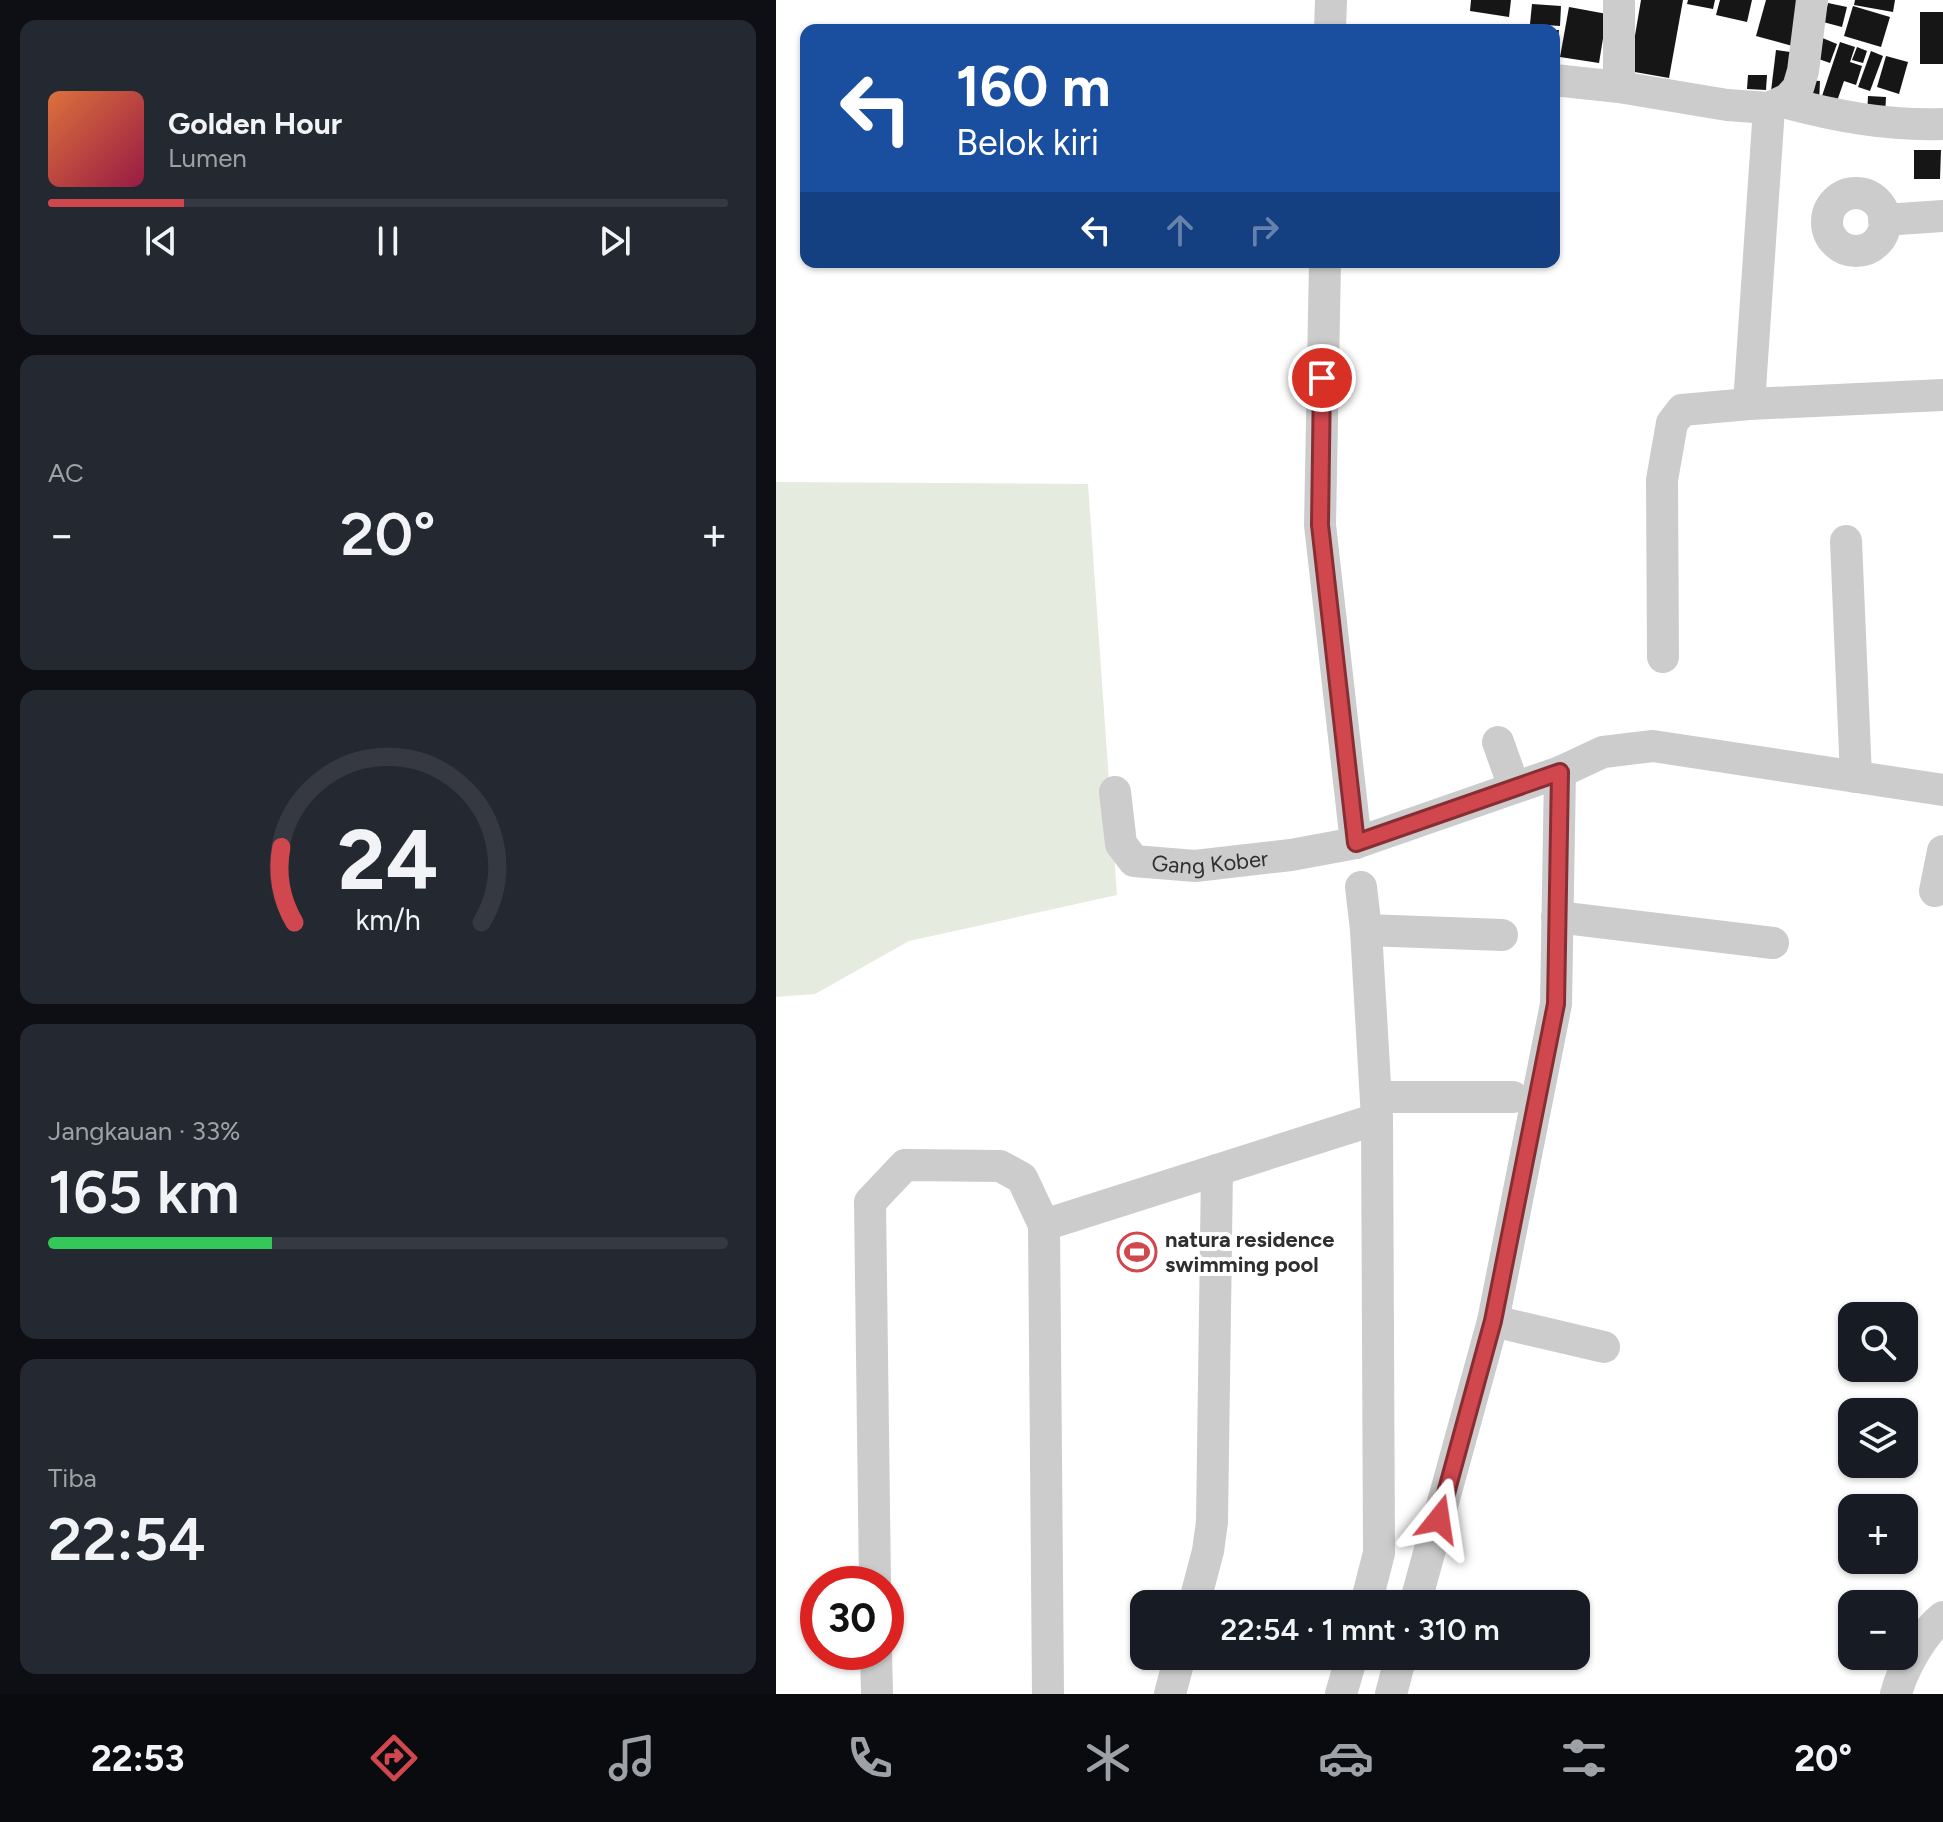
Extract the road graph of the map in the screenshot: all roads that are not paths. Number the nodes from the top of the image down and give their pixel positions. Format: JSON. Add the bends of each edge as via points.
{"nodes":[{"id":1,"x":1331,"y":0,"type":"edge"},
{"id":2,"x":1619,"y":0,"type":"edge"},
{"id":3,"x":1812,"y":0,"type":"edge"},
{"id":4,"x":1330,"y":24,"type":"edge"},
{"id":5,"x":1560,"y":81,"type":"edge"},
{"id":6,"x":1619,"y":87,"type":"junction"},
{"id":7,"x":1776,"y":105,"type":"junction"},
{"id":8,"x":1943,"y":124,"type":"edge"},
{"id":9,"x":1943,"y":216,"type":"edge"},
{"id":10,"x":1884,"y":220,"type":"dead end"},
{"id":11,"x":1325,"y":268,"type":"edge"},
{"id":12,"x":1943,"y":395,"type":"edge"},
{"id":13,"x":1749,"y":404,"type":"junction"},
{"id":14,"x":1846,"y":541,"type":"dead end"},
{"id":15,"x":1663,"y":657,"type":"dead end"},
{"id":16,"x":1498,"y":742,"type":"dead end"},
{"id":17,"x":1560,"y":772,"type":"junction"},
{"id":18,"x":1856,"y":777,"type":"junction"},
{"id":19,"x":1514,"y":787,"type":"junction"},
{"id":20,"x":1943,"y":790,"type":"edge"},
{"id":21,"x":1115,"y":792,"type":"dead end"},
{"id":22,"x":1356,"y":843,"type":"junction"},
{"id":23,"x":1943,"y":851,"type":"edge"},
{"id":24,"x":1361,"y":887,"type":"dead end"},
{"id":25,"x":1935,"y":891,"type":"dead end"},
{"id":26,"x":1557,"y":917,"type":"junction"},
{"id":27,"x":1366,"y":930,"type":"junction"},
{"id":28,"x":1502,"y":935,"type":"dead end"},
{"id":29,"x":1773,"y":943,"type":"dead end"},
{"id":30,"x":1513,"y":1097,"type":"dead end"},
{"id":31,"x":1377,"y":1108,"type":"junction"},
{"id":32,"x":1217,"y":1170,"type":"junction"},
{"id":33,"x":1044,"y":1225,"type":"junction"},
{"id":34,"x":1493,"y":1321,"type":"junction"},
{"id":35,"x":1604,"y":1347,"type":"dead end"},
{"id":36,"x":875,"y":1566,"type":"edge"},
{"id":37,"x":1198,"y":1590,"type":"edge"},
{"id":38,"x":1370,"y":1590,"type":"edge"},
{"id":39,"x":1419,"y":1590,"type":"edge"},
{"id":40,"x":1943,"y":1617,"type":"edge"},
{"id":41,"x":876,"y":1670,"type":"edge"},
{"id":42,"x":1176,"y":1670,"type":"edge"},
{"id":43,"x":1348,"y":1670,"type":"edge"},
{"id":44,"x":1397,"y":1670,"type":"edge"},
{"id":45,"x":877,"y":1694,"type":"edge"},
{"id":46,"x":1048,"y":1694,"type":"edge"},
{"id":47,"x":1170,"y":1694,"type":"edge"},
{"id":48,"x":1341,"y":1694,"type":"edge"},
{"id":49,"x":1391,"y":1694,"type":"edge"},
{"id":50,"x":1896,"y":1694,"type":"edge"}],
"edges":[{"from":1,"to":4,"type":"street"},
{"from":2,"to":6,"type":"street"},
{"from":3,"to":7,"type":"street","via":[[1798,88]]},
{"from":5,"to":6,"type":"street"},
{"from":6,"to":7,"type":"street","via":[[1727,105]]},
{"from":7,"to":8,"type":"street","via":[[1854,120]]},
{"from":7,"to":13,"type":"street"},
{"from":9,"to":10,"type":"street"},
{"from":11,"to":22,"type":"street","via":[[1320,525]]},
{"from":12,"to":13,"type":"street"},
{"from":13,"to":15,"type":"street","via":[[1682,410],[1672,423],[1662,480]]},
{"from":14,"to":18,"type":"street"},
{"from":16,"to":19,"type":"street"},
{"from":17,"to":18,"type":"street","name":"Gang Kober","via":[[1603,752],[1653,746]]},
{"from":17,"to":19,"type":"street","name":"Gang Kober"},
{"from":17,"to":26,"type":"street"},
{"from":18,"to":20,"type":"street","name":"Gang Kober"},
{"from":19,"to":22,"type":"street","name":"Gang Kober"},
{"from":21,"to":22,"type":"street","name":"Gang Kober","via":[[1121,844],[1134,861],[1195,866]]},
{"from":23,"to":25,"type":"street"},
{"from":24,"to":27,"type":"street"},
{"from":26,"to":29,"type":"street"},
{"from":26,"to":34,"type":"street","via":[[1556,1004]]},
{"from":27,"to":28,"type":"street"},
{"from":27,"to":31,"type":"street"},
{"from":30,"to":31,"type":"street"},
{"from":31,"to":32,"type":"street"},
{"from":31,"to":38,"type":"street","via":[[1379,1553]]},
{"from":32,"to":33,"type":"street"},
{"from":32,"to":37,"type":"street","via":[[1212,1522]]},
{"from":33,"to":36,"type":"street","via":[[1022,1178],[1000,1166],[905,1165],[870,1202]]},
{"from":33,"to":46,"type":"street"},
{"from":34,"to":35,"type":"street"},
{"from":34,"to":39,"type":"street"},
{"from":40,"to":50,"type":"street","via":[[1900,1677]]},
{"from":41,"to":45,"type":"street"},
{"from":42,"to":47,"type":"street"},
{"from":43,"to":48,"type":"street"},
{"from":44,"to":49,"type":"street"}]}
